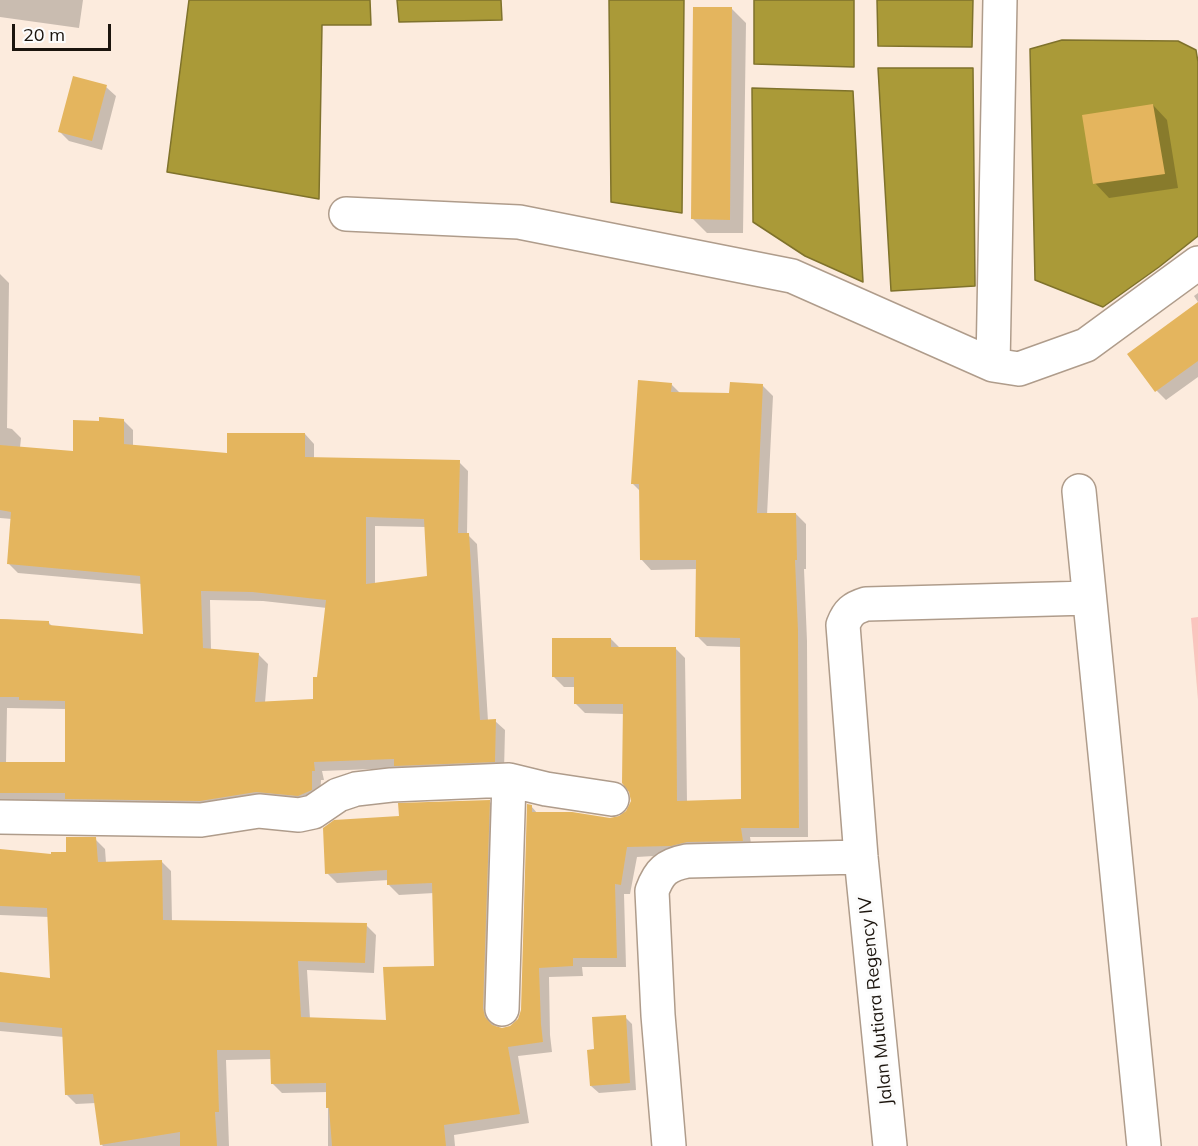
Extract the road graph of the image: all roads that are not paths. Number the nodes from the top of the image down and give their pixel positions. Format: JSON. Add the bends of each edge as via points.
{"nodes":[{"id":1,"x":1000,"y":0,"type":"edge"},
{"id":2,"x":346,"y":214,"type":"dead end"},
{"id":3,"x":1198,"y":263,"type":"edge"},
{"id":4,"x":993,"y":365,"type":"junction"},
{"id":5,"x":1079,"y":491,"type":"dead end"},
{"id":6,"x":1089,"y":598,"type":"junction"},
{"id":7,"x":509,"y":780,"type":"junction"},
{"id":8,"x":612,"y":799,"type":"dead end"},
{"id":9,"x":0,"y":817,"type":"edge"},
{"id":10,"x":861,"y":856,"type":"junction"},
{"id":11,"x":502,"y":1010,"type":"dead end"},
{"id":12,"x":669,"y":1146,"type":"edge"},
{"id":13,"x":890,"y":1146,"type":"edge"},
{"id":14,"x":1144,"y":1146,"type":"edge"}],
"edges":[{"from":1,"to":4,"type":"street"},
{"from":2,"to":4,"type":"street","via":[[519,222],[792,276]]},
{"from":3,"to":4,"type":"street","via":[[1086,345],[1019,369]]},
{"from":5,"to":6,"type":"street"},
{"from":6,"to":10,"type":"street","name":"Jalan Mutiara Regency IV","via":[[866,604],[853,608],[843,625]]},
{"from":6,"to":14,"type":"street"},
{"from":7,"to":8,"type":"street"},
{"from":7,"to":9,"type":"street","via":[[356,789],[338,795],[313,812],[299,815],[259,811],[201,820]]},
{"from":7,"to":11,"type":"street"},
{"from":10,"to":12,"type":"street","via":[[687,861],[658,874],[652,891]]},
{"from":10,"to":13,"type":"street","name":"Jalan Mutiara Regency IV"}]}
